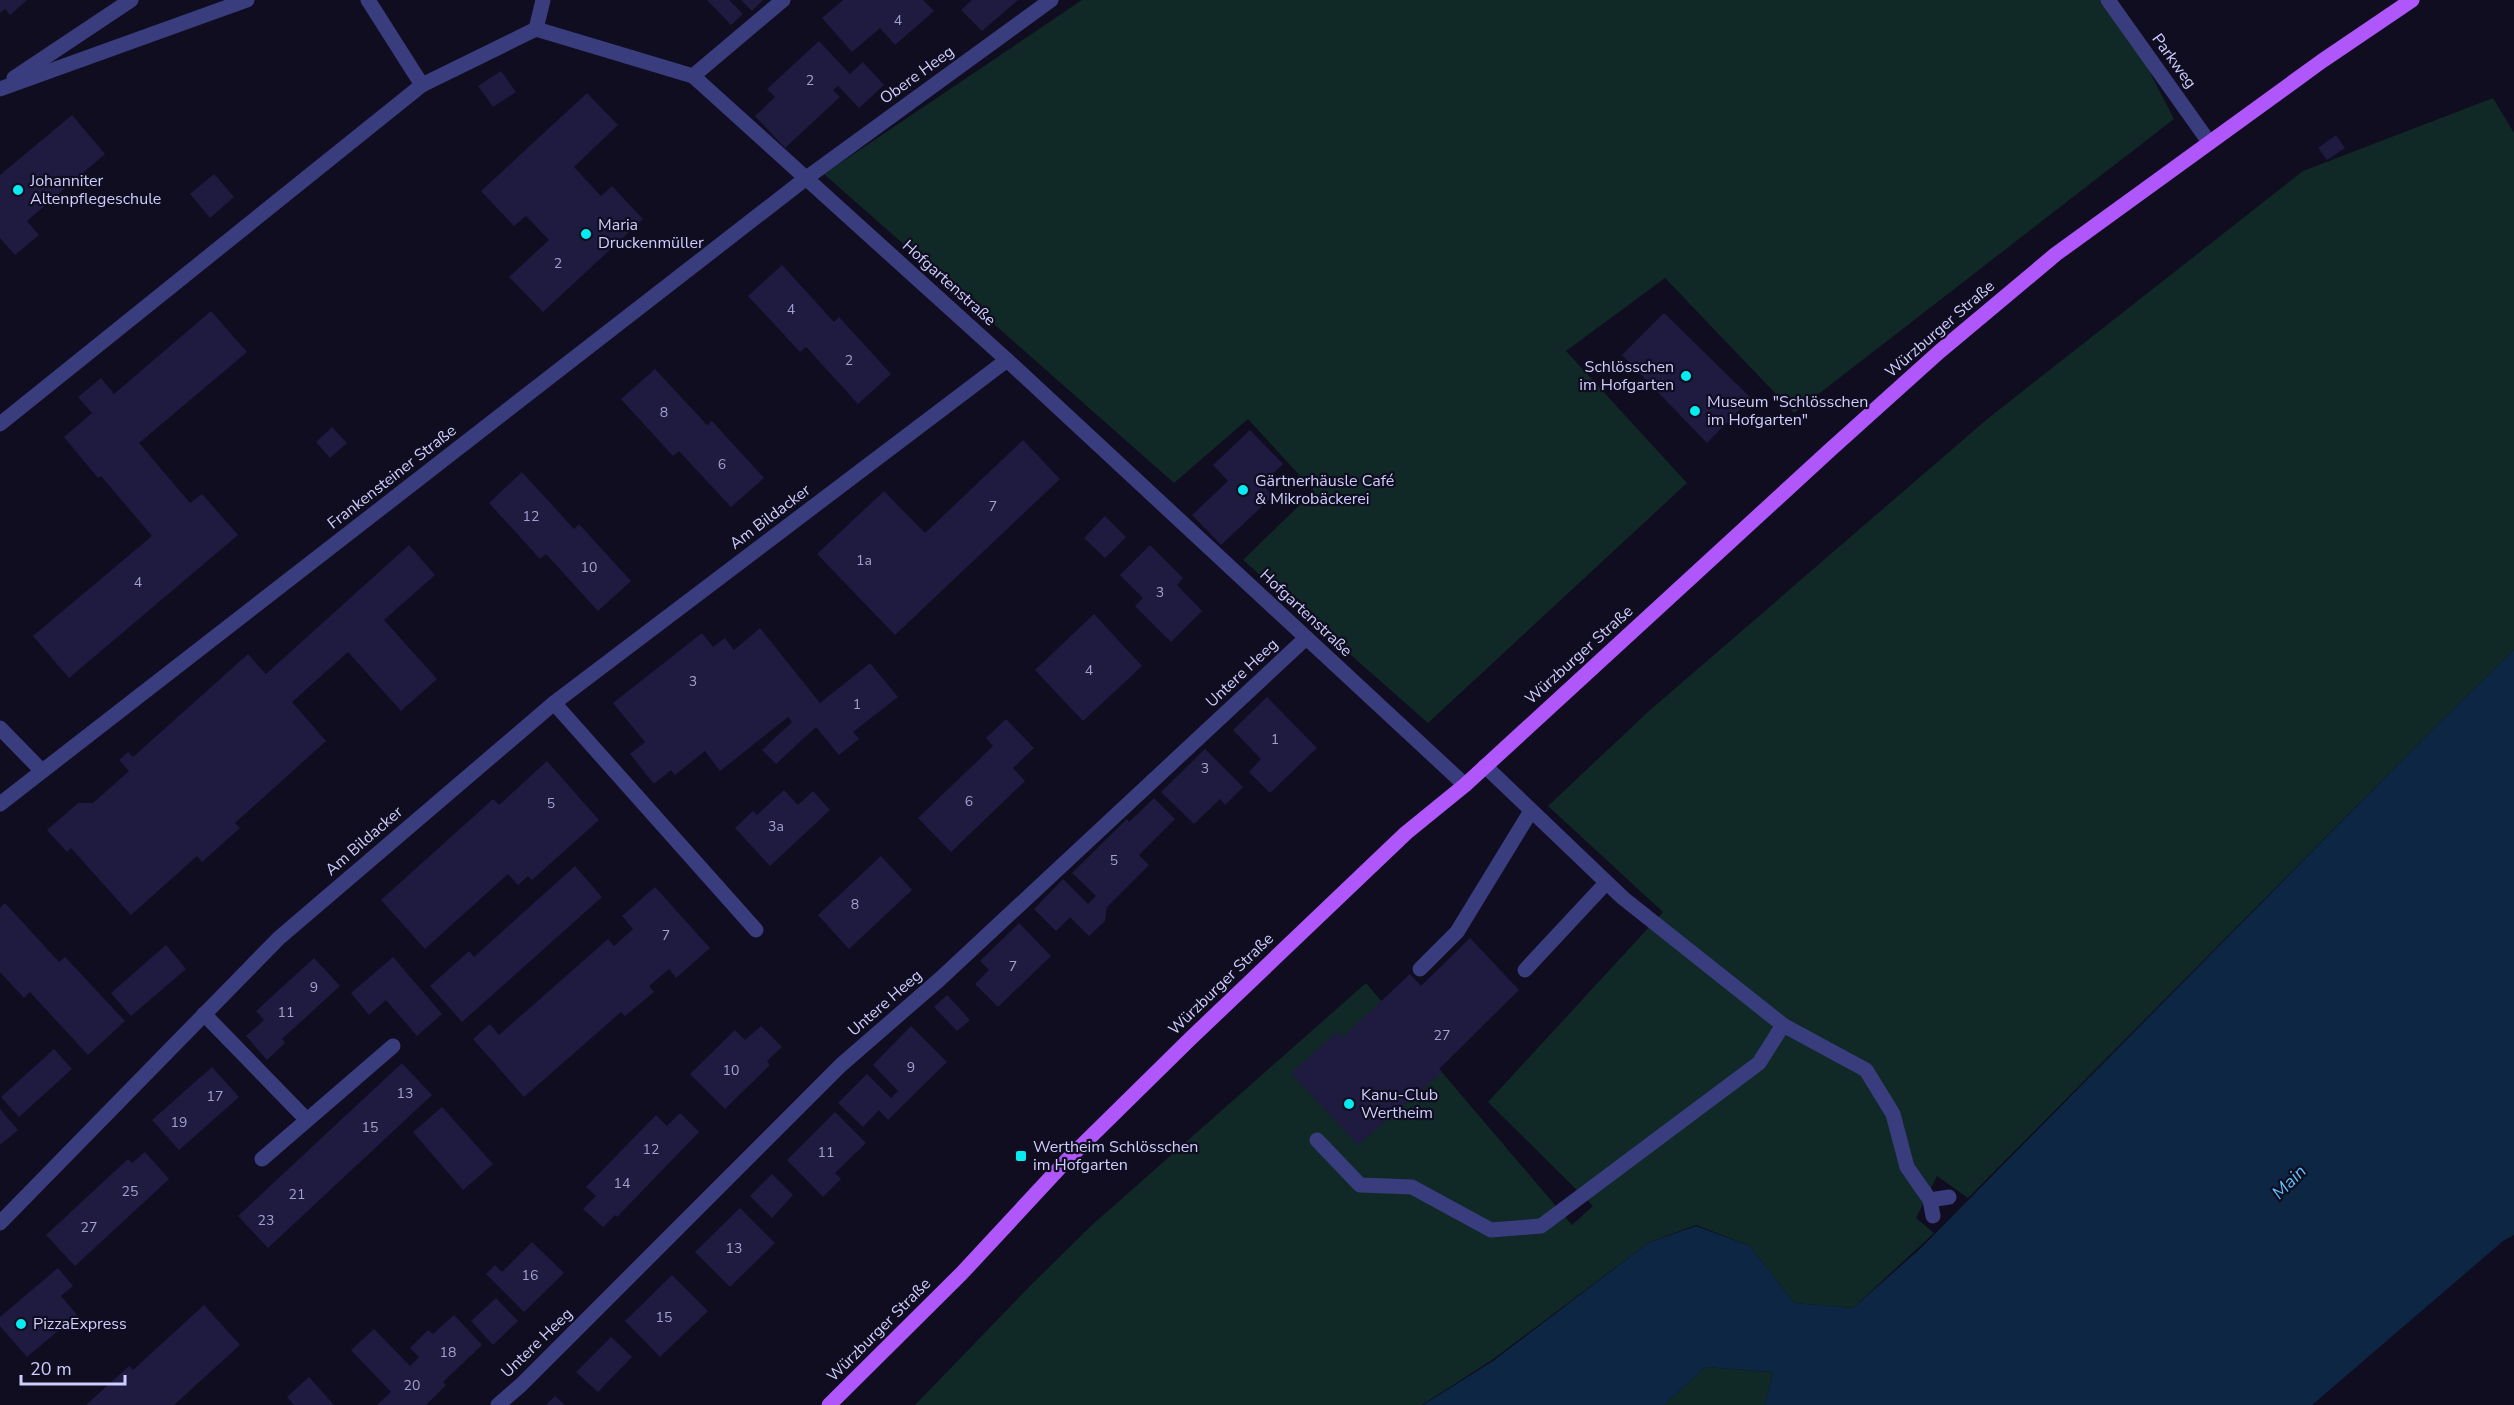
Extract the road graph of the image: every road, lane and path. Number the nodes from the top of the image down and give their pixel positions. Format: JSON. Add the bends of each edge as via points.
{"nodes":[{"id":1,"x":131,"y":0,"type":"edge"},
{"id":2,"x":247,"y":0,"type":"edge"},
{"id":3,"x":368,"y":0,"type":"edge"},
{"id":4,"x":543,"y":0,"type":"edge"},
{"id":5,"x":783,"y":0,"type":"edge"},
{"id":6,"x":1051,"y":0,"type":"edge"},
{"id":7,"x":2108,"y":0,"type":"edge"},
{"id":8,"x":2412,"y":0,"type":"edge"},
{"id":9,"x":536,"y":29,"type":"junction"},
{"id":10,"x":693,"y":76,"type":"junction"},
{"id":11,"x":422,"y":85,"type":"junction"},
{"id":12,"x":0,"y":88,"type":"edge"},
{"id":13,"x":2210,"y":142,"type":"junction"},
{"id":14,"x":805,"y":179,"type":"junction"},
{"id":15,"x":1007,"y":360,"type":"junction"},
{"id":16,"x":0,"y":424,"type":"edge"},
{"id":17,"x":1306,"y":638,"type":"junction"},
{"id":18,"x":554,"y":703,"type":"junction"},
{"id":19,"x":0,"y":728,"type":"edge"},
{"id":20,"x":1485,"y":766,"type":"junction"},
{"id":21,"x":42,"y":771,"type":"junction"},
{"id":22,"x":1465,"y":785,"type":"junction"},
{"id":23,"x":0,"y":804,"type":"edge"},
{"id":24,"x":1532,"y":811,"type":"junction"},
{"id":25,"x":1606,"y":883,"type":"junction"},
{"id":26,"x":756,"y":930,"type":"dead end"},
{"id":27,"x":1420,"y":969,"type":"dead end"},
{"id":28,"x":1525,"y":969,"type":"dead end"},
{"id":29,"x":204,"y":1014,"type":"junction"},
{"id":30,"x":1783,"y":1025,"type":"junction"},
{"id":31,"x":393,"y":1046,"type":"dead end"},
{"id":32,"x":306,"y":1119,"type":"junction"},
{"id":33,"x":1317,"y":1140,"type":"dead end"},
{"id":34,"x":262,"y":1159,"type":"dead end"},
{"id":35,"x":1949,"y":1197,"type":"dead end"},
{"id":36,"x":1930,"y":1200,"type":"junction"},
{"id":37,"x":1933,"y":1216,"type":"dead end"},
{"id":38,"x":0,"y":1223,"type":"edge"},
{"id":39,"x":498,"y":1405,"type":"edge"},
{"id":40,"x":829,"y":1405,"type":"edge"}],
"edges":[{"from":1,"to":12,"type":"street"},
{"from":2,"to":12,"type":"street"},
{"from":3,"to":11,"type":"street"},
{"from":4,"to":9,"type":"street"},
{"from":5,"to":10,"type":"street"},
{"from":6,"to":14,"type":"street","name":"Obere Heeg"},
{"from":7,"to":13,"type":"street","name":"Parkweg"},
{"from":8,"to":13,"type":"main road","name":"Würzburger Straße"},
{"from":9,"to":10,"type":"street","name":"Hofgartenstraße"},
{"from":9,"to":11,"type":"street"},
{"from":10,"to":14,"type":"street","name":"Hofgartenstraße"},
{"from":11,"to":16,"type":"street"},
{"from":13,"to":20,"type":"main road","name":"Würzburger Straße","via":[[2056,254],[1939,352]]},
{"from":14,"to":15,"type":"street","name":"Hofgartenstraße"},
{"from":14,"to":21,"type":"street","name":"Frankensteiner Straße"},
{"from":15,"to":17,"type":"street","name":"Hofgartenstraße"},
{"from":15,"to":18,"type":"street","name":"Am Bildacker"},
{"from":17,"to":22,"type":"street","name":"Hofgartenstraße"},
{"from":17,"to":39,"type":"street","name":"Untere Heeg","via":[[940,979],[841,1065]]},
{"from":18,"to":26,"type":"street"},
{"from":18,"to":29,"type":"street","name":"Am Bildacker","via":[[279,938]]},
{"from":19,"to":21,"type":"street"},
{"from":20,"to":22,"type":"main road","name":"Würzburger Straße"},
{"from":20,"to":24,"type":"street"},
{"from":21,"to":23,"type":"street","name":"Frankensteiner Straße"},
{"from":22,"to":40,"type":"main road","name":"Würzburger Straße","via":[[1406,833],[1197,1032]]},
{"from":24,"to":25,"type":"street"},
{"from":24,"to":27,"type":"street","via":[[1457,932]]},
{"from":25,"to":28,"type":"street"},
{"from":25,"to":30,"type":"street"},
{"from":29,"to":32,"type":"street"},
{"from":29,"to":38,"type":"street","name":"Am Bildacker"},
{"from":30,"to":33,"type":"street","via":[[1759,1063],[1541,1226],[1491,1230],[1412,1187],[1360,1185]]},
{"from":30,"to":36,"type":"street","via":[[1866,1070],[1893,1114],[1907,1167]]},
{"from":31,"to":32,"type":"street"},
{"from":32,"to":34,"type":"street"},
{"from":35,"to":36,"type":"street"},
{"from":36,"to":37,"type":"street"}]}
